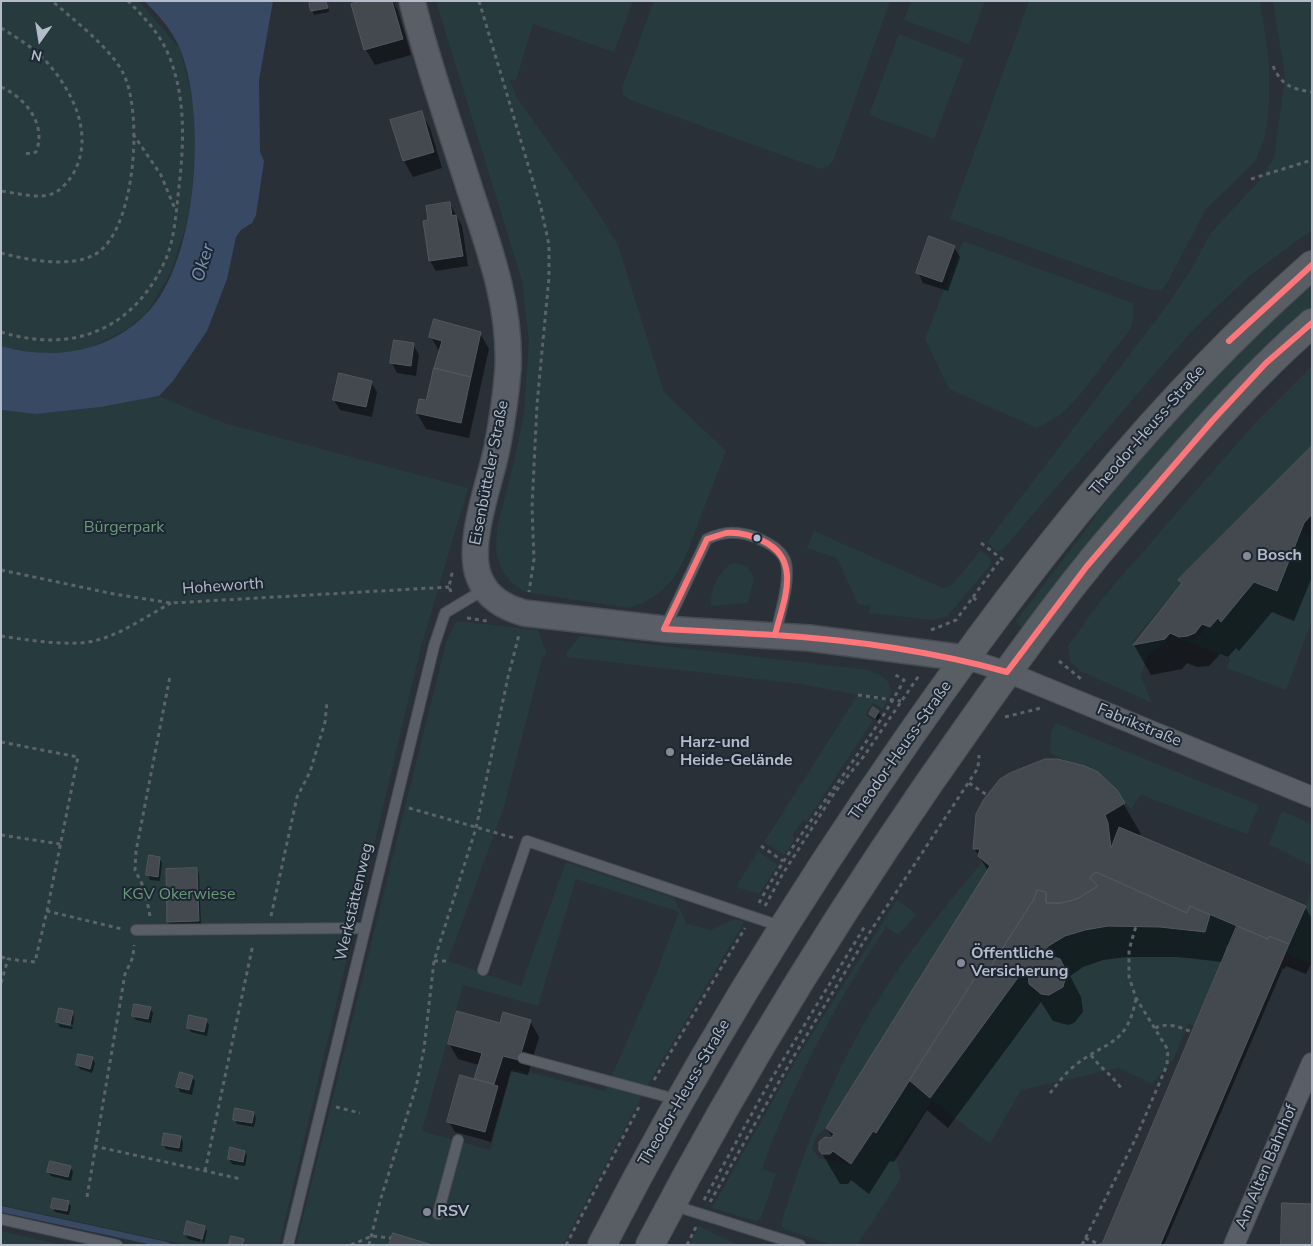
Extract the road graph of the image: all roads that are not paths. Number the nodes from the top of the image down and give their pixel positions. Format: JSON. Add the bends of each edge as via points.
{"nodes":[{"id":1,"x":412,"y":1,"type":"edge"},
{"id":2,"x":1312,"y":265,"type":"edge"},
{"id":3,"x":1312,"y":323,"type":"edge"},
{"id":4,"x":485,"y":589,"type":"junction"},
{"id":5,"x":664,"y":629,"type":"junction"},
{"id":6,"x":775,"y":636,"type":"junction"},
{"id":7,"x":964,"y":658,"type":"junction"},
{"id":8,"x":1007,"y":672,"type":"junction"},
{"id":9,"x":1312,"y":797,"type":"edge"},
{"id":10,"x":783,"y":927,"type":"junction"},
{"id":11,"x":364,"y":928,"type":"junction"},
{"id":12,"x":136,"y":930,"type":"road end"},
{"id":13,"x":483,"y":970,"type":"dead end"},
{"id":14,"x":523,"y":1058,"type":"dead end"},
{"id":15,"x":1312,"y":1063,"type":"edge"},
{"id":16,"x":680,"y":1100,"type":"junction"},
{"id":17,"x":458,"y":1140,"type":"dead end"},
{"id":18,"x":671,"y":1205,"type":"junction"},
{"id":19,"x":438,"y":1214,"type":"dead end"},
{"id":20,"x":1,"y":1219,"type":"edge"},
{"id":21,"x":117,"y":1245,"type":"edge"},
{"id":22,"x":288,"y":1245,"type":"edge"},
{"id":23,"x":602,"y":1245,"type":"edge"},
{"id":24,"x":650,"y":1245,"type":"edge"},
{"id":25,"x":800,"y":1245,"type":"edge"},
{"id":26,"x":1234,"y":1245,"type":"edge"}],
"edges":[{"from":1,"to":4,"type":"street","name":"Eisenbütteler Straße","via":[[493,259],[505,313],[508,368],[498,447],[474,547],[479,577]]},
{"from":2,"to":7,"type":"main road","name":"Theodor-Heuss-Straße","via":[[1238,332],[1134,444]]},
{"from":3,"to":8,"type":"main road","via":[[1266,363],[1213,420],[1087,566]]},
{"from":4,"to":5,"type":"street","name":"Eisenbütteler Straße","via":[[523,619]]},
{"from":4,"to":11,"type":"lane","name":"Werkstättenweg","via":[[445,613]]},
{"from":5,"to":6,"type":"street","name":"Eisenbütteler Straße"},
{"from":5,"to":6,"type":"lane","via":[[708,539],[720,533],[741,532],[767,542],[785,561],[786,584]]},
{"from":6,"to":7,"type":"street","name":"Eisenbütteler Straße","via":[[866,644]]},
{"from":7,"to":8,"type":"street","name":"Fabrikstraße"},
{"from":7,"to":10,"type":"main road","name":"Theodor-Heuss-Straße","via":[[868,796]]},
{"from":8,"to":9,"type":"street","name":"Fabrikstraße"},
{"from":8,"to":18,"type":"main road","via":[[857,892],[730,1098]]},
{"from":10,"to":13,"type":"lane","via":[[527,841]]},
{"from":10,"to":16,"type":"main road","name":"Theodor-Heuss-Straße"},
{"from":11,"to":12,"type":"lane"},
{"from":11,"to":22,"type":"lane","name":"Werkstättenweg"},
{"from":14,"to":16,"type":"lane"},
{"from":15,"to":26,"type":"street","name":"Am Alten Bahnhof"},
{"from":16,"to":23,"type":"main road","name":"Theodor-Heuss-Straße"},
{"from":17,"to":19,"type":"lane"},
{"from":18,"to":24,"type":"main road"},
{"from":18,"to":25,"type":"lane"},
{"from":20,"to":21,"type":"lane"}]}
